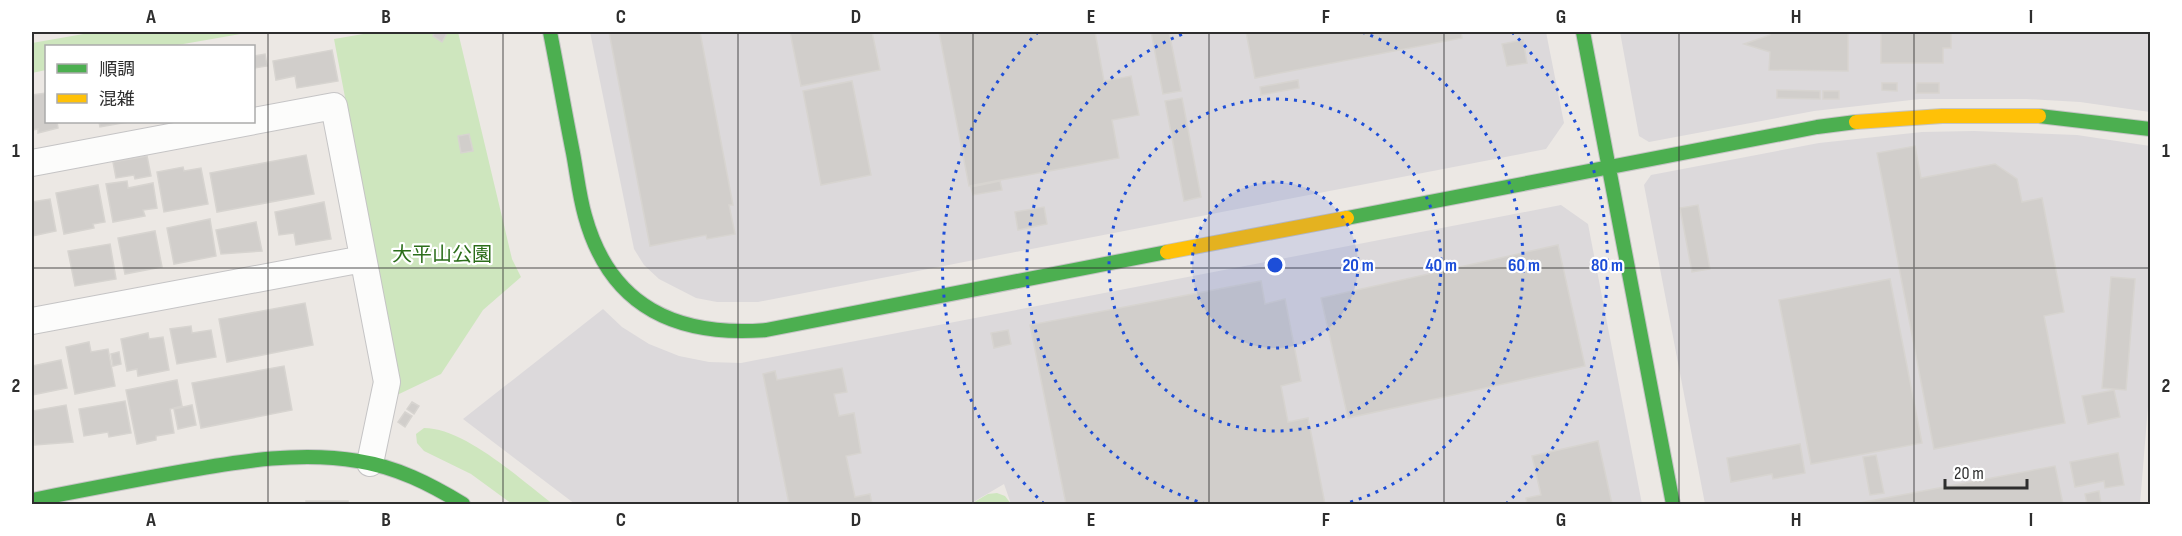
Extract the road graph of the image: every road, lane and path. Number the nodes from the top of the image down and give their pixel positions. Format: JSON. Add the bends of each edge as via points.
{"nodes":[{"id":1,"x":550,"y":32,"type":"edge"},
{"id":2,"x":1583,"y":32,"type":"edge"},
{"id":3,"x":255,"y":121,"type":"edge"},
{"id":4,"x":244,"y":123,"type":"edge"},
{"id":5,"x":2151,"y":129,"type":"edge"},
{"id":6,"x":32,"y":163,"type":"edge"},
{"id":7,"x":1609,"y":167,"type":"junction"},
{"id":8,"x":363,"y":259,"type":"junction"},
{"id":9,"x":32,"y":321,"type":"edge"},
{"id":10,"x":370,"y":463,"type":"junction"},
{"id":11,"x":32,"y":500,"type":"edge"},
{"id":12,"x":463,"y":504,"type":"edge"},
{"id":13,"x":1673,"y":504,"type":"edge"}],
"edges":[{"from":1,"to":7,"type":"street","via":[[585,216],[605,265],[640,304],[687,328],[713,333],[766,330]]},
{"from":2,"to":7,"type":"street"},
{"from":3,"to":8,"type":"street","via":[[334,106]]},
{"from":4,"to":6,"type":"street"},
{"from":5,"to":7,"type":"street","via":[[2037,116],[1921,116],[1817,127]]},
{"from":7,"to":13,"type":"street"},
{"from":8,"to":9,"type":"street"},
{"from":8,"to":10,"type":"street","via":[[387,382]]},
{"from":10,"to":11,"type":"street","via":[[315,455],[256,458]]},
{"from":10,"to":12,"type":"street","via":[[429,485]]}]}
